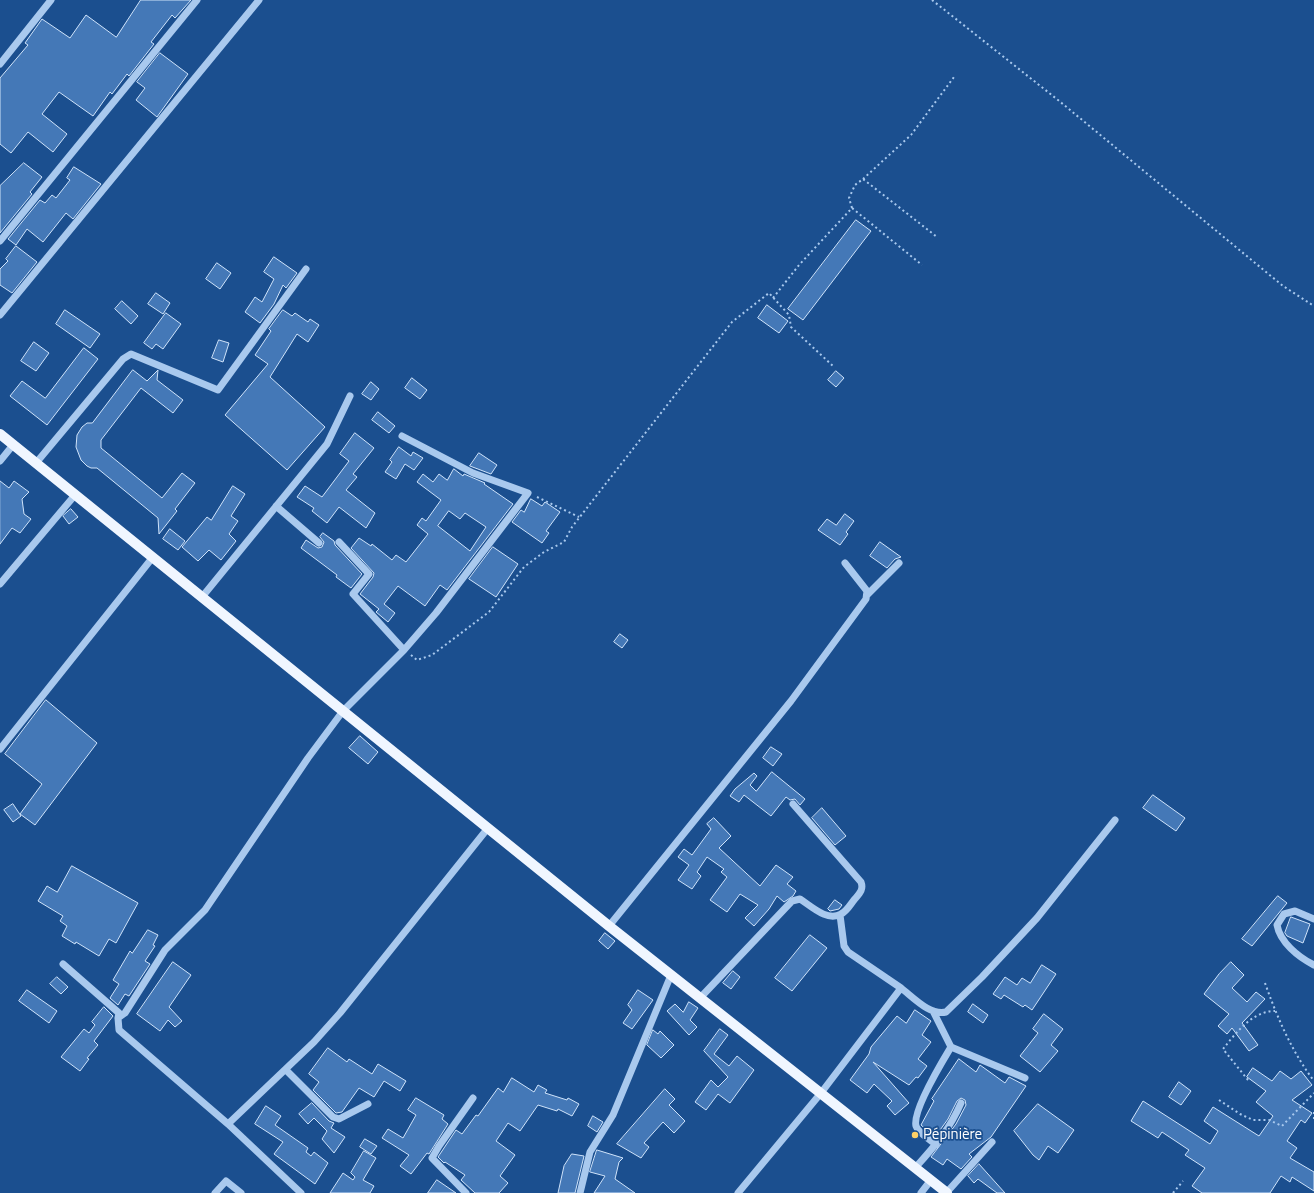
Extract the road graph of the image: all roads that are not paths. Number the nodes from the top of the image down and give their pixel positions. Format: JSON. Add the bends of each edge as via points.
{"nodes":[{"id":1,"x":51,"y":0,"type":"edge"},
{"id":2,"x":197,"y":0,"type":"edge"},
{"id":3,"x":259,"y":0,"type":"edge"},
{"id":4,"x":0,"y":64,"type":"edge"},
{"id":5,"x":0,"y":241,"type":"edge"},
{"id":6,"x":306,"y":269,"type":"dead end"},
{"id":7,"x":0,"y":315,"type":"edge"},
{"id":8,"x":350,"y":396,"type":"dead end"},
{"id":9,"x":0,"y":434,"type":"edge"},
{"id":10,"x":402,"y":436,"type":"dead end"},
{"id":11,"x":13,"y":445,"type":"junction"},
{"id":12,"x":0,"y":461,"type":"edge"},
{"id":13,"x":36,"y":463,"type":"junction"},
{"id":14,"x":75,"y":494,"type":"junction"},
{"id":15,"x":276,"y":506,"type":"junction"},
{"id":16,"x":339,"y":542,"type":"dead end"},
{"id":17,"x":319,"y":543,"type":"dead end"},
{"id":18,"x":153,"y":557,"type":"junction"},
{"id":19,"x":845,"y":563,"type":"dead end"},
{"id":20,"x":899,"y":563,"type":"dead end"},
{"id":21,"x":0,"y":584,"type":"edge"},
{"id":22,"x":867,"y":595,"type":"junction"},
{"id":23,"x":202,"y":597,"type":"junction"},
{"id":24,"x":404,"y":650,"type":"junction"},
{"id":25,"x":343,"y":711,"type":"junction"},
{"id":26,"x":0,"y":749,"type":"edge"},
{"id":27,"x":793,"y":804,"type":"dead end"},
{"id":28,"x":1115,"y":820,"type":"dead end"},
{"id":29,"x":488,"y":828,"type":"junction"},
{"id":30,"x":840,"y":915,"type":"junction"},
{"id":31,"x":1314,"y":919,"type":"edge"},
{"id":32,"x":609,"y":926,"type":"junction"},
{"id":33,"x":63,"y":964,"type":"dead end"},
{"id":34,"x":1314,"y":965,"type":"edge"},
{"id":35,"x":671,"y":975,"type":"junction"},
{"id":36,"x":901,"y":988,"type":"junction"},
{"id":37,"x":700,"y":998,"type":"junction"},
{"id":38,"x":933,"y":1011,"type":"junction"},
{"id":39,"x":118,"y":1018,"type":"junction"},
{"id":40,"x":951,"y":1047,"type":"junction"},
{"id":41,"x":286,"y":1070,"type":"junction"},
{"id":42,"x":1025,"y":1078,"type":"dead end"},
{"id":43,"x":821,"y":1093,"type":"junction"},
{"id":44,"x":473,"y":1098,"type":"dead end"},
{"id":45,"x":961,"y":1103,"type":"dead end"},
{"id":46,"x":368,"y":1104,"type":"dead end"},
{"id":47,"x":228,"y":1124,"type":"junction"},
{"id":48,"x":992,"y":1142,"type":"dead end"},
{"id":49,"x":936,"y":1145,"type":"junction"},
{"id":50,"x":915,"y":1168,"type":"junction"},
{"id":51,"x":931,"y":1180,"type":"junction"},
{"id":52,"x":744,"y":1186,"type":"junction"},
{"id":53,"x":215,"y":1193,"type":"edge"},
{"id":54,"x":241,"y":1193,"type":"edge"},
{"id":55,"x":301,"y":1193,"type":"edge"},
{"id":56,"x":466,"y":1193,"type":"edge"},
{"id":57,"x":580,"y":1193,"type":"edge"},
{"id":58,"x":738,"y":1193,"type":"edge"},
{"id":59,"x":748,"y":1193,"type":"edge"},
{"id":60,"x":921,"y":1193,"type":"edge"},
{"id":61,"x":947,"y":1193,"type":"edge"}],
"edges":[{"from":1,"to":4,"type":"street"},
{"from":2,"to":5,"type":"street"},
{"from":3,"to":7,"type":"street"},
{"from":6,"to":13,"type":"street","via":[[218,390],[131,354],[123,359]]},
{"from":8,"to":15,"type":"street","via":[[327,444]]},
{"from":9,"to":11,"type":"main road"},
{"from":10,"to":24,"type":"street","via":[[473,473],[528,493],[436,613]]},
{"from":11,"to":12,"type":"street"},
{"from":11,"to":13,"type":"main road"},
{"from":13,"to":14,"type":"main road"},
{"from":14,"to":18,"type":"main road"},
{"from":14,"to":21,"type":"street"},
{"from":15,"to":17,"type":"street"},
{"from":15,"to":23,"type":"street"},
{"from":16,"to":24,"type":"street","via":[[369,574],[353,594]]},
{"from":18,"to":23,"type":"main road"},
{"from":18,"to":26,"type":"street"},
{"from":19,"to":22,"type":"street"},
{"from":20,"to":22,"type":"street"},
{"from":22,"to":32,"type":"street","via":[[791,701]]},
{"from":23,"to":25,"type":"main road"},
{"from":24,"to":25,"type":"street"},
{"from":25,"to":29,"type":"main road"},
{"from":25,"to":39,"type":"street","via":[[205,910],[164,950],[126,1013]]},
{"from":27,"to":30,"type":"street","via":[[861,882],[861,892]]},
{"from":28,"to":38,"type":"street","via":[[1037,918],[982,977],[946,1012]]},
{"from":29,"to":32,"type":"main road"},
{"from":29,"to":41,"type":"street","via":[[340,1013]]},
{"from":30,"to":36,"type":"street","via":[[844,946],[848,952]]},
{"from":30,"to":37,"type":"street","via":[[816,911],[800,899],[792,901]]},
{"from":31,"to":34,"type":"street","via":[[1295,911],[1284,914],[1277,925],[1287,945]]},
{"from":32,"to":35,"type":"main road"},
{"from":33,"to":39,"type":"street","via":[[119,1013]]},
{"from":35,"to":37,"type":"main road"},
{"from":35,"to":57,"type":"street","via":[[613,1115],[590,1152]]},
{"from":36,"to":38,"type":"street"},
{"from":36,"to":43,"type":"street"},
{"from":37,"to":43,"type":"main road"},
{"from":38,"to":40,"type":"street"},
{"from":39,"to":47,"type":"street","via":[[119,1030]]},
{"from":40,"to":42,"type":"street"},
{"from":40,"to":49,"type":"street","via":[[926,1090],[916,1123],[918,1129]]},
{"from":41,"to":46,"type":"street","via":[[333,1117],[339,1119]]},
{"from":41,"to":47,"type":"street"},
{"from":43,"to":50,"type":"main road"},
{"from":43,"to":52,"type":"street"},
{"from":44,"to":56,"type":"street","via":[[432,1158]]},
{"from":45,"to":49,"type":"street","via":[[954,1121]]},
{"from":47,"to":55,"type":"street"},
{"from":48,"to":61,"type":"street"},
{"from":49,"to":50,"type":"street"},
{"from":50,"to":51,"type":"main road"},
{"from":51,"to":60,"type":"street"},
{"from":51,"to":61,"type":"main road"},
{"from":52,"to":58,"type":"street"},
{"from":52,"to":59,"type":"street"},
{"from":53,"to":54,"type":"street","via":[[226,1181]]}]}
